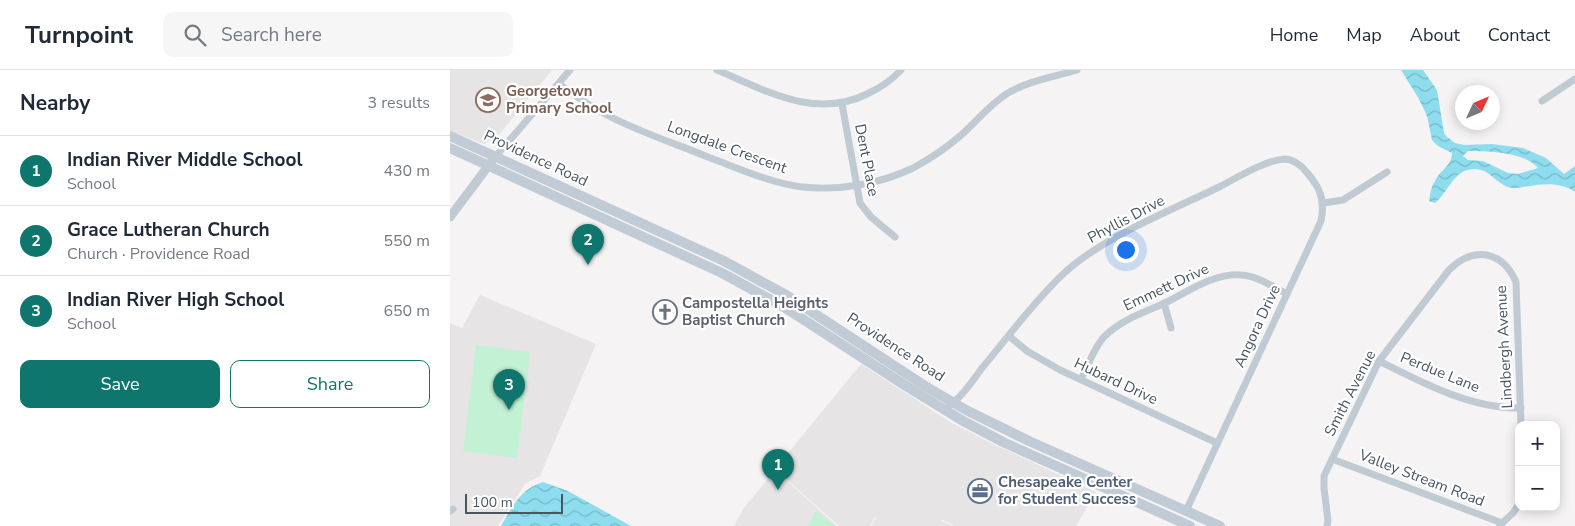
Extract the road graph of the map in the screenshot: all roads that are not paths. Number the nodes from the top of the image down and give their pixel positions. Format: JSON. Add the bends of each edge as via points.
{"nodes":[{"id":1,"x":570,"y":70,"type":"edge"},
{"id":2,"x":717,"y":70,"type":"edge"},
{"id":3,"x":901,"y":70,"type":"edge"},
{"id":4,"x":1076,"y":70,"type":"edge"},
{"id":5,"x":1575,"y":79,"type":"edge"},
{"id":6,"x":558,"y":84,"type":"junction"},
{"id":7,"x":1542,"y":101,"type":"dead end"},
{"id":8,"x":842,"y":104,"type":"junction"},
{"id":9,"x":450,"y":136,"type":"edge"},
{"id":10,"x":450,"y":148,"type":"edge"},
{"id":11,"x":496,"y":156,"type":"junction"},
{"id":12,"x":489,"y":165,"type":"junction"},
{"id":13,"x":1388,"y":172,"type":"dead end"},
{"id":14,"x":857,"y":185,"type":"junction"},
{"id":15,"x":1324,"y":203,"type":"junction"},
{"id":16,"x":450,"y":217,"type":"edge"},
{"id":17,"x":895,"y":237,"type":"dead end"},
{"id":18,"x":1483,"y":255,"type":"joint"},
{"id":19,"x":1287,"y":294,"type":"junction"},
{"id":20,"x":1164,"y":303,"type":"junction"},
{"id":21,"x":1171,"y":328,"type":"dead end"},
{"id":22,"x":1009,"y":336,"type":"junction"},
{"id":23,"x":1379,"y":361,"type":"junction"},
{"id":24,"x":1081,"y":379,"type":"junction"},
{"id":25,"x":954,"y":403,"type":"junction"},
{"id":26,"x":1521,"y":408,"type":"junction"},
{"id":27,"x":944,"y":410,"type":"junction"},
{"id":28,"x":1521,"y":421,"type":"edge"},
{"id":29,"x":1217,"y":443,"type":"junction"},
{"id":30,"x":1332,"y":459,"type":"junction"},
{"id":31,"x":1515,"y":510,"type":"edge"},
{"id":32,"x":1186,"y":512,"type":"junction"},
{"id":33,"x":1500,"y":524,"type":"edge"},
{"id":34,"x":1183,"y":525,"type":"edge"},
{"id":35,"x":1220,"y":526,"type":"edge"},
{"id":36,"x":1327,"y":526,"type":"edge"}],
"edges":[{"from":1,"to":6,"type":"street"},
{"from":2,"to":8,"type":"street","via":[[794,101]]},
{"from":3,"to":8,"type":"street","via":[[877,89]]},
{"from":4,"to":14,"type":"street","name":"Longdale Crescent","via":[[1008,93],[936,155],[888,177]]},
{"from":5,"to":7,"type":"street"},
{"from":6,"to":11,"type":"street"},
{"from":6,"to":14,"type":"street","name":"Longdale Crescent","via":[[629,125],[772,181],[801,187]]},
{"from":8,"to":14,"type":"street","name":"Dent Place"},
{"from":9,"to":11,"type":"main road","name":"Providence Road"},
{"from":10,"to":12,"type":"main road","name":"Providence Road"},
{"from":11,"to":12,"type":"street"},
{"from":11,"to":25,"type":"main road","name":"Providence Road","via":[[766,283]]},
{"from":12,"to":16,"type":"street"},
{"from":12,"to":27,"type":"main road","name":"Providence Road","via":[[753,289]]},
{"from":13,"to":15,"type":"street","via":[[1343,200]]},
{"from":14,"to":17,"type":"street","name":"Dent Place","via":[[860,203]]},
{"from":15,"to":19,"type":"street","name":"Angora Drive","via":[[1318,229]]},
{"from":15,"to":22,"type":"street","name":"Phyllis Drive","via":[[1318,188],[1299,164],[1289,160],[1276,161],[1248,172],[1114,238],[1063,274]]},
{"from":18,"to":23,"type":"street","name":"Smith Avenue","via":[[1470,255],[1449,270]]},
{"from":18,"to":26,"type":"street","name":"Lindbergh Avenue","via":[[1500,261],[1516,282]]},
{"from":19,"to":20,"type":"street","name":"Emmett Drive","via":[[1254,277],[1234,275],[1204,283]]},
{"from":19,"to":29,"type":"street","name":"Angora Drive"},
{"from":20,"to":21,"type":"street"},
{"from":20,"to":24,"type":"street","name":"Emmett Drive","via":[[1115,328],[1103,339]]},
{"from":22,"to":24,"type":"street","name":"Hubard Drive","via":[[1044,362]]},
{"from":22,"to":25,"type":"street","name":"Phyllis Drive"},
{"from":23,"to":26,"type":"street","name":"Perdue Lane","via":[[1430,386],[1475,402]]},
{"from":23,"to":30,"type":"street","name":"Smith Avenue"},
{"from":24,"to":29,"type":"street","name":"Hubard Drive"},
{"from":25,"to":27,"type":"street","name":"Phyllis Drive"},
{"from":25,"to":32,"type":"main road","name":"Providence Road"},
{"from":26,"to":28,"type":"street","name":"Lindbergh Avenue"},
{"from":27,"to":34,"type":"main road","name":"Providence Road","via":[[1005,443]]},
{"from":29,"to":32,"type":"street","name":"Angora Drive"},
{"from":30,"to":33,"type":"street","name":"Valley Stream Road"},
{"from":30,"to":36,"type":"street","name":"Smith Avenue","via":[[1324,476]]},
{"from":31,"to":33,"type":"street"},
{"from":32,"to":34,"type":"street"},
{"from":32,"to":35,"type":"main road","name":"Providence Road"}]}
